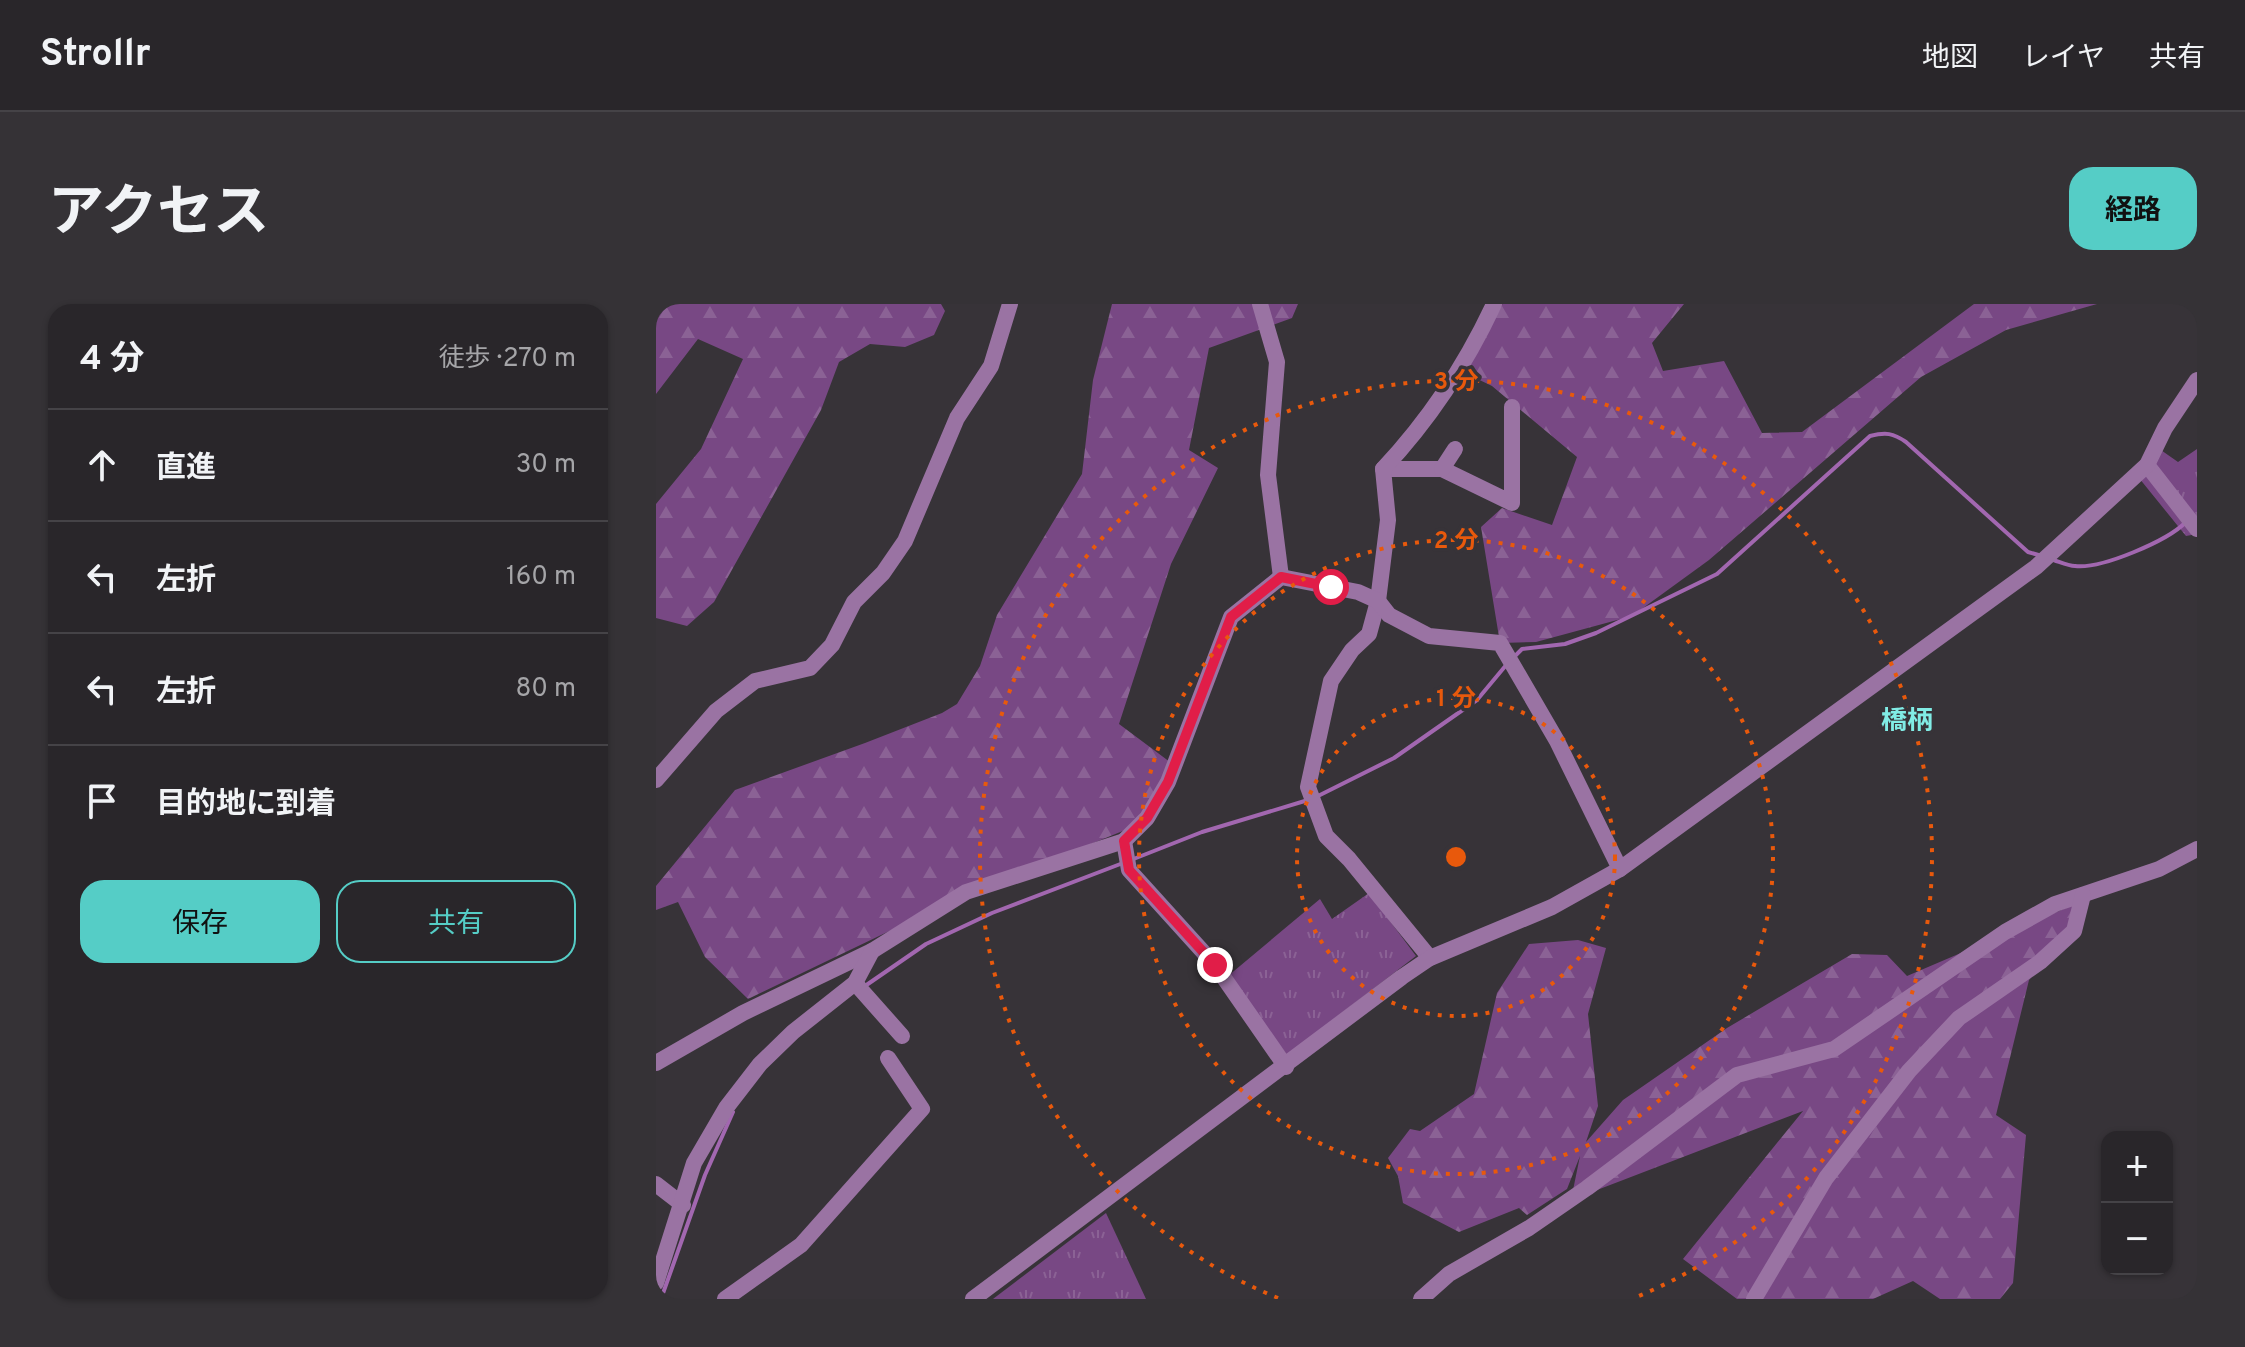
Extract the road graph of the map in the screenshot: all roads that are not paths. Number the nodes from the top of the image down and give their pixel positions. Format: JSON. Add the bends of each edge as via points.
{"nodes":[{"id":1,"x":1010,"y":304,"type":"edge"},
{"id":2,"x":1260,"y":304,"type":"edge"},
{"id":3,"x":1494,"y":304,"type":"edge"},
{"id":4,"x":2197,"y":380,"type":"edge"},
{"id":5,"x":1512,"y":407,"type":"dead end"},
{"id":6,"x":1455,"y":449,"type":"dead end"},
{"id":7,"x":2147,"y":465,"type":"junction"},
{"id":8,"x":1383,"y":469,"type":"junction"},
{"id":9,"x":1442,"y":469,"type":"junction"},
{"id":10,"x":2197,"y":529,"type":"edge"},
{"id":11,"x":1281,"y":577,"type":"junction"},
{"id":12,"x":1378,"y":601,"type":"junction"},
{"id":13,"x":656,"y":780,"type":"edge"},
{"id":14,"x":2197,"y":849,"type":"edge"},
{"id":15,"x":1126,"y":854,"type":"junction"},
{"id":16,"x":1620,"y":869,"type":"junction"},
{"id":17,"x":2083,"y":895,"type":"junction"},
{"id":18,"x":872,"y":951,"type":"junction"},
{"id":19,"x":1430,"y":958,"type":"junction"},
{"id":20,"x":858,"y":987,"type":"junction"},
{"id":21,"x":902,"y":1036,"type":"dead end"},
{"id":22,"x":888,"y":1058,"type":"dead end"},
{"id":23,"x":656,"y":1063,"type":"edge"},
{"id":24,"x":1286,"y":1067,"type":"junction"},
{"id":25,"x":656,"y":1184,"type":"edge"},
{"id":26,"x":683,"y":1205,"type":"junction"},
{"id":27,"x":656,"y":1283,"type":"edge"},
{"id":28,"x":725,"y":1299,"type":"edge"},
{"id":29,"x":973,"y":1299,"type":"edge"},
{"id":30,"x":1421,"y":1299,"type":"edge"},
{"id":31,"x":1754,"y":1299,"type":"edge"}],
"edges":[{"from":1,"to":13,"type":"street","via":[[991,366],[957,418],[905,541],[854,602],[832,645],[810,668],[755,681],[716,711]]},
{"from":2,"to":11,"type":"street","via":[[1277,362],[1268,475]]},
{"from":3,"to":8,"type":"street","via":[[1469,357]]},
{"from":4,"to":7,"type":"street"},
{"from":5,"to":9,"type":"street","via":[[1512,503]]},
{"from":6,"to":9,"type":"street"},
{"from":7,"to":10,"type":"street"},
{"from":7,"to":16,"type":"street","via":[[2039,564]]},
{"from":8,"to":9,"type":"street"},
{"from":8,"to":12,"type":"street","via":[[1388,520]]},
{"from":11,"to":12,"type":"street"},
{"from":11,"to":15,"type":"street","via":[[1231,617],[1168,782]]},
{"from":12,"to":16,"type":"street","via":[[1389,615],[1429,636],[1500,643],[1557,741]]},
{"from":12,"to":19,"type":"street","via":[[1369,634],[1331,681],[1309,790],[1326,836]]},
{"from":14,"to":17,"type":"street","via":[[2159,869]]},
{"from":15,"to":18,"type":"street","via":[[966,892]]},
{"from":15,"to":24,"type":"street","via":[[1215,965]]},
{"from":16,"to":19,"type":"street","via":[[1552,907]]},
{"from":17,"to":30,"type":"street","via":[[2055,904],[1967,955],[1834,1049],[1737,1075],[1587,1188],[1449,1274]]},
{"from":17,"to":31,"type":"street","via":[[2074,931],[2040,962],[1959,1018],[1909,1071],[1826,1178]]},
{"from":18,"to":20,"type":"street"},
{"from":18,"to":23,"type":"street","via":[[743,1013]]},
{"from":19,"to":24,"type":"street"},
{"from":20,"to":21,"type":"street"},
{"from":20,"to":26,"type":"street","via":[[793,1032],[760,1064],[694,1163]]},
{"from":22,"to":28,"type":"street","via":[[922,1109],[801,1245]]},
{"from":24,"to":29,"type":"street"},
{"from":25,"to":26,"type":"street"},
{"from":26,"to":27,"type":"street"}]}
